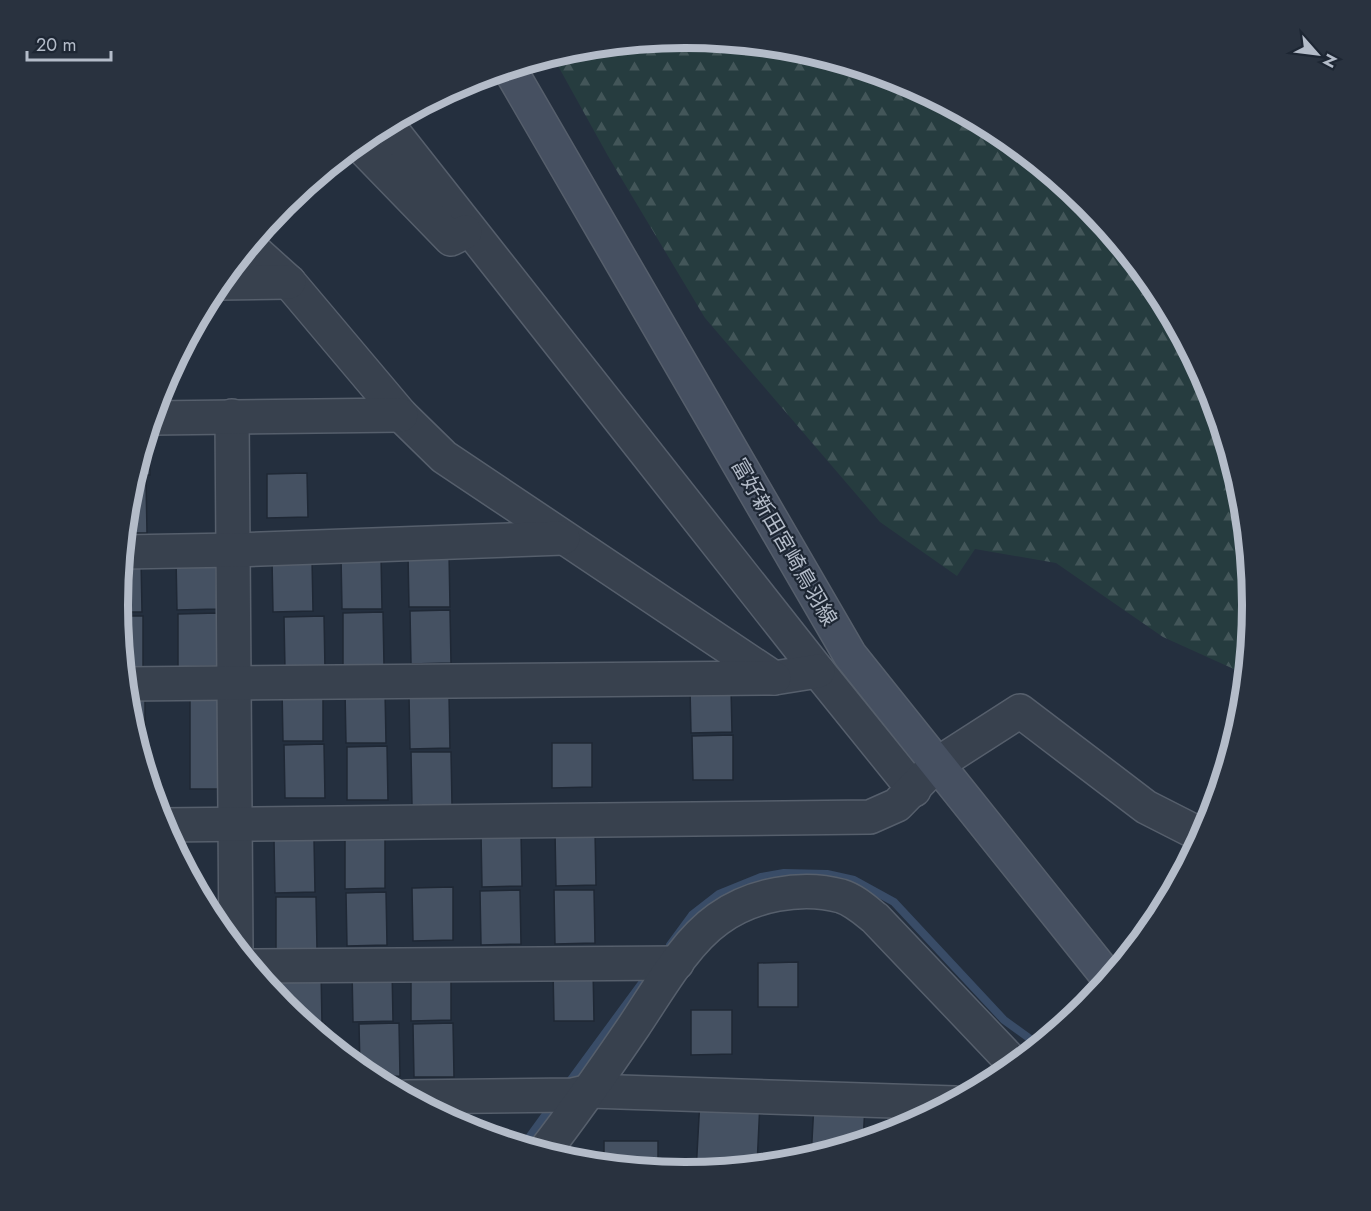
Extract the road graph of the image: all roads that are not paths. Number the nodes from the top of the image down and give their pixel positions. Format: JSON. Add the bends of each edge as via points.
{"nodes":[{"id":1,"x":513,"y":76,"type":"edge"},
{"id":2,"x":393,"y":132,"type":"edge"},
{"id":3,"x":365,"y":150,"type":"edge"},
{"id":4,"x":469,"y":230,"type":"junction"},
{"id":5,"x":255,"y":251,"type":"edge"},
{"id":6,"x":289,"y":282,"type":"junction"},
{"id":7,"x":231,"y":283,"type":"edge"},
{"id":8,"x":401,"y":415,"type":"junction"},
{"id":9,"x":232,"y":417,"type":"junction"},
{"id":10,"x":161,"y":418,"type":"edge"},
{"id":11,"x":563,"y":538,"type":"junction"},
{"id":12,"x":234,"y":550,"type":"junction"},
{"id":13,"x":131,"y":552,"type":"edge"},
{"id":14,"x":818,"y":671,"type":"junction"},
{"id":15,"x":774,"y":678,"type":"junction"},
{"id":16,"x":234,"y":683,"type":"junction"},
{"id":17,"x":134,"y":684,"type":"edge"},
{"id":18,"x":936,"y":765,"type":"junction"},
{"id":19,"x":914,"y":790,"type":"junction"},
{"id":20,"x":235,"y":824,"type":"junction"},
{"id":21,"x":173,"y":825,"type":"edge"},
{"id":22,"x":1195,"y":832,"type":"edge"},
{"id":23,"x":236,"y":935,"type":"edge"},
{"id":24,"x":663,"y":962,"type":"junction"},
{"id":25,"x":260,"y":966,"type":"edge"},
{"id":26,"x":1105,"y":973,"type":"edge"},
{"id":27,"x":1009,"y":1059,"type":"edge"},
{"id":28,"x":568,"y":1094,"type":"junction"},
{"id":29,"x":422,"y":1097,"type":"edge"},
{"id":30,"x":938,"y":1103,"type":"edge"},
{"id":31,"x":546,"y":1145,"type":"edge"}],
"edges":[{"from":1,"to":18,"type":"main road","name":"富好新田宮崎鳥羽線","via":[[850,655]]},
{"from":2,"to":4,"type":"street"},
{"from":3,"to":4,"type":"street","via":[[451,239]]},
{"from":4,"to":14,"type":"street"},
{"from":5,"to":6,"type":"street"},
{"from":6,"to":7,"type":"street"},
{"from":6,"to":8,"type":"street"},
{"from":8,"to":9,"type":"street"},
{"from":8,"to":11,"type":"street","via":[[444,457]]},
{"from":9,"to":10,"type":"street"},
{"from":9,"to":12,"type":"street"},
{"from":11,"to":12,"type":"street"},
{"from":11,"to":15,"type":"street"},
{"from":12,"to":13,"type":"street"},
{"from":12,"to":16,"type":"street"},
{"from":14,"to":15,"type":"street"},
{"from":14,"to":19,"type":"street"},
{"from":15,"to":16,"type":"street"},
{"from":16,"to":17,"type":"street"},
{"from":16,"to":20,"type":"street"},
{"from":18,"to":19,"type":"street"},
{"from":18,"to":22,"type":"street","via":[[1020,711],[1146,807]]},
{"from":18,"to":26,"type":"main road","name":"富好新田宮崎鳥羽線"},
{"from":19,"to":20,"type":"street","via":[[897,805],[870,817]]},
{"from":20,"to":21,"type":"street"},
{"from":20,"to":23,"type":"street"},
{"from":24,"to":25,"type":"street"},
{"from":24,"to":27,"type":"street","via":[[718,919],[750,902],[778,894],[807,892],[841,896],[875,918]]},
{"from":24,"to":28,"type":"street"},
{"from":28,"to":29,"type":"street"},
{"from":28,"to":30,"type":"street"},
{"from":28,"to":31,"type":"street"}]}
